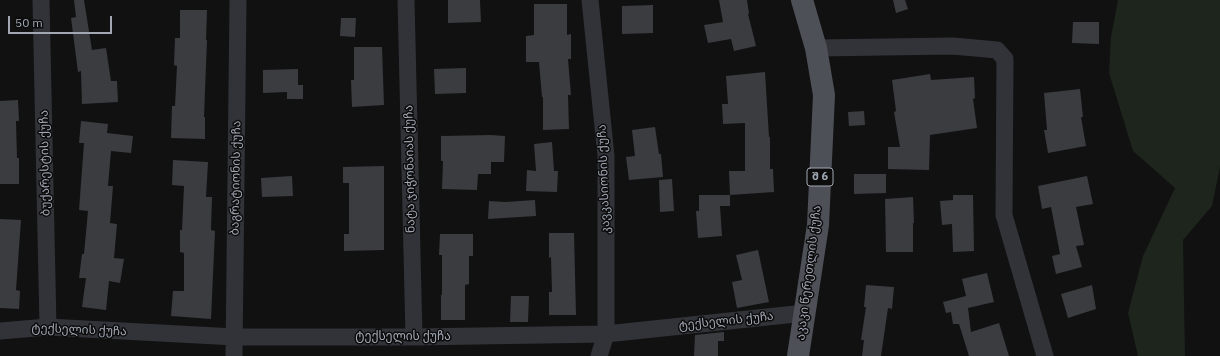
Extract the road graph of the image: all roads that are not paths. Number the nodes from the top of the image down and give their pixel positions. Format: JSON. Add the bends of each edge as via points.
{"nodes":[{"id":1,"x":41,"y":0,"type":"edge"},
{"id":2,"x":238,"y":0,"type":"edge"},
{"id":3,"x":406,"y":0,"type":"edge"},
{"id":4,"x":590,"y":0,"type":"edge"},
{"id":5,"x":802,"y":0,"type":"edge"},
{"id":6,"x":816,"y":48,"type":"junction"},
{"id":7,"x":805,"y":312,"type":"junction"},
{"id":8,"x":48,"y":327,"type":"junction"},
{"id":9,"x":0,"y":331,"type":"edge"},
{"id":10,"x":606,"y":334,"type":"junction"},
{"id":11,"x":235,"y":337,"type":"junction"},
{"id":12,"x":414,"y":337,"type":"junction"},
{"id":13,"x":234,"y":356,"type":"edge"},
{"id":14,"x":599,"y":356,"type":"edge"},
{"id":15,"x":798,"y":356,"type":"edge"},
{"id":16,"x":1045,"y":356,"type":"edge"}],
"edges":[{"from":1,"to":8,"type":"street","name":"ბუქარესტის ქუჩა"},
{"from":2,"to":11,"type":"street","name":"ბაგრატიონის ქუჩა"},
{"from":3,"to":12,"type":"street","name":"ნატა ჯიჭონაიას ქუჩა"},
{"from":4,"to":10,"type":"street","name":"კავკასიონის ქუჩა","via":[[606,156]]},
{"from":5,"to":6,"type":"main road","name":"აკაკი წერეთლის ქუჩა","number":"შ 6"},
{"from":6,"to":7,"type":"main road","name":"აკაკი წერეთლის ქუჩა","number":"შ 6","via":[[824,95],[818,225]]},
{"from":6,"to":16,"type":"street","via":[[953,46],[997,50],[1006,59],[1004,215]]},
{"from":7,"to":10,"type":"street","name":"ტექსელის ქუჩა"},
{"from":7,"to":15,"type":"main road","name":"აკაკი წერეთლის ქუჩა","number":"შ 6"},
{"from":8,"to":9,"type":"street","name":"ტექსელის ქუჩა"},
{"from":8,"to":11,"type":"street","name":"ტექსელის ქუჩა"},
{"from":10,"to":12,"type":"street","name":"ტექსელის ქუჩა"},
{"from":10,"to":14,"type":"street","name":"კავკასიონის ქუჩა"},
{"from":11,"to":12,"type":"street","name":"ტექსელის ქუჩა"},
{"from":11,"to":13,"type":"street","name":"ბაგრატიონის ქუჩა"}]}
